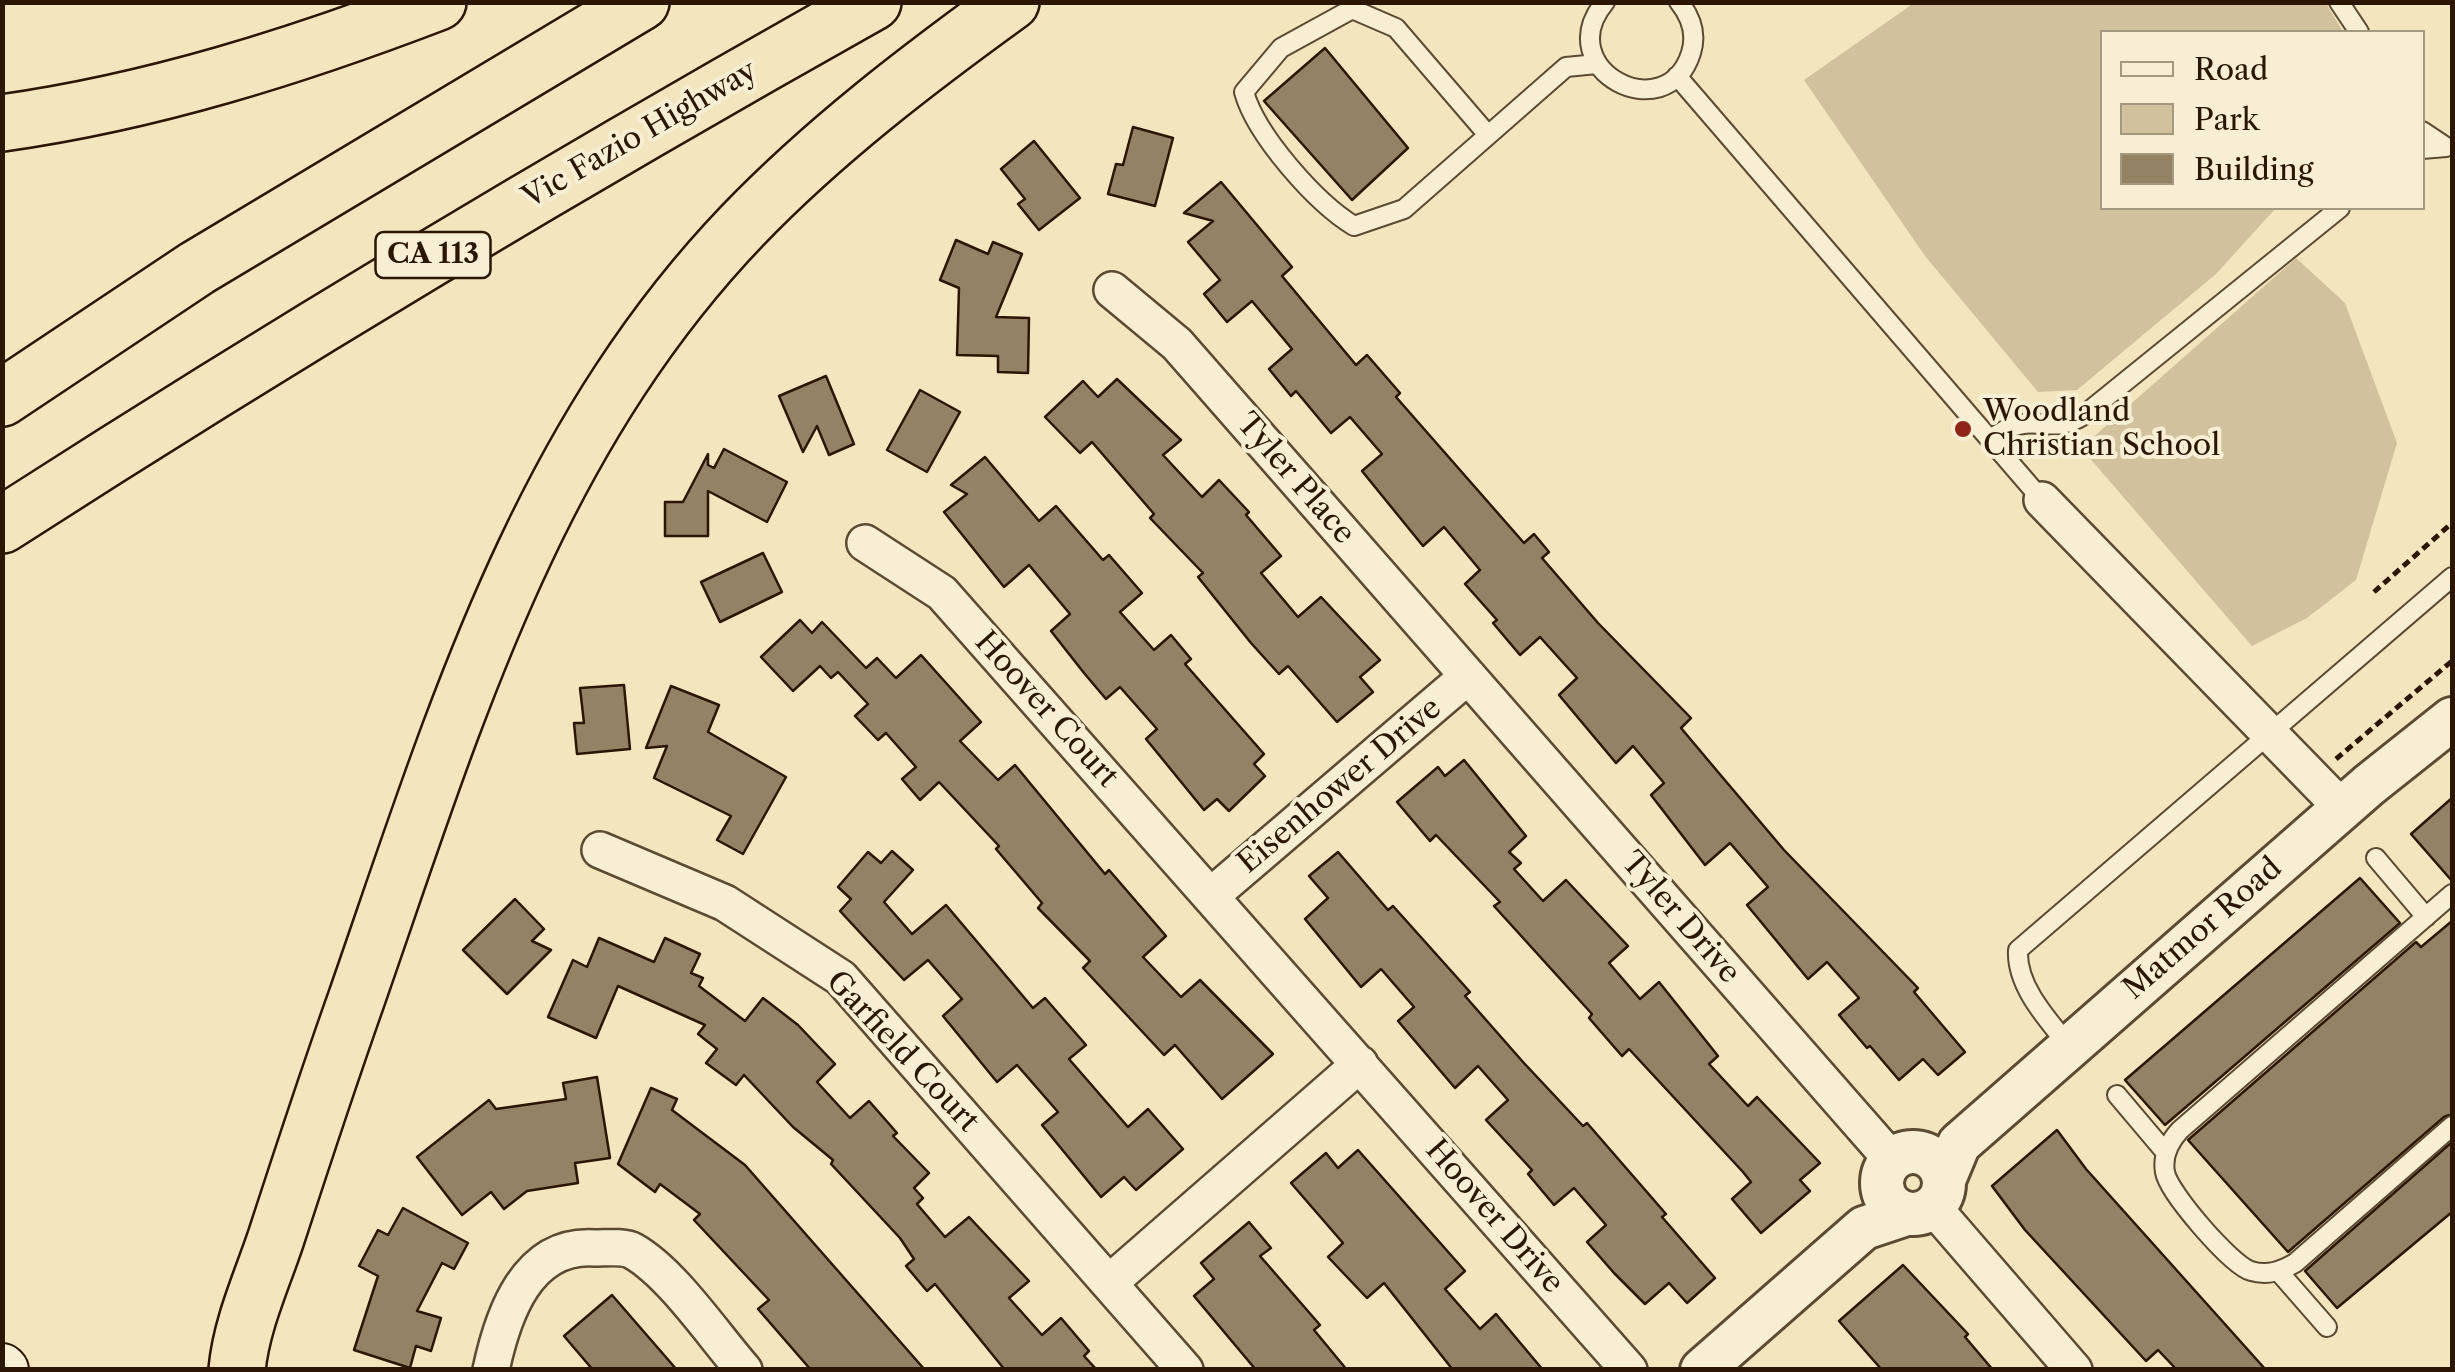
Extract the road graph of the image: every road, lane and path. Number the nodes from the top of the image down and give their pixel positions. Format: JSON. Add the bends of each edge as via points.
{"nodes":[{"id":1,"x":438,"y":2,"type":"edge"},
{"id":2,"x":641,"y":2,"type":"edge"},
{"id":3,"x":873,"y":2,"type":"edge"},
{"id":4,"x":1011,"y":2,"type":"edge"},
{"id":5,"x":1605,"y":2,"type":"edge"},
{"id":6,"x":1679,"y":2,"type":"edge"},
{"id":7,"x":2339,"y":2,"type":"edge"},
{"id":8,"x":2358,"y":30,"type":"edge"},
{"id":9,"x":1597,"y":64,"type":"junction"},
{"id":10,"x":1677,"y":76,"type":"junction"},
{"id":11,"x":2,"y":124,"type":"edge"},
{"id":12,"x":2425,"y":133,"type":"edge"},
{"id":13,"x":1488,"y":135,"type":"junction"},
{"id":14,"x":2425,"y":149,"type":"edge"},
{"id":15,"x":2338,"y":210,"type":"edge"},
{"id":16,"x":1112,"y":290,"type":"dead end"},
{"id":17,"x":2,"y":398,"type":"edge"},
{"id":18,"x":1990,"y":440,"type":"junction"},
{"id":19,"x":2042,"y":500,"type":"joint"},
{"id":20,"x":2452,"y":523,"type":"edge"},
{"id":21,"x":2,"y":525,"type":"edge"},
{"id":22,"x":865,"y":543,"type":"dead end"},
{"id":23,"x":2452,"y":578,"type":"edge"},
{"id":24,"x":2374,"y":592,"type":"dead end"},
{"id":25,"x":2452,"y":661,"type":"edge"},
{"id":26,"x":1468,"y":676,"type":"junction"},
{"id":27,"x":2452,"y":719,"type":"edge"},
{"id":28,"x":2274,"y":734,"type":"junction"},
{"id":29,"x":2329,"y":792,"type":"junction"},
{"id":30,"x":600,"y":850,"type":"dead end"},
{"id":31,"x":2376,"y":858,"type":"dead end"},
{"id":32,"x":2452,"y":894,"type":"edge"},
{"id":33,"x":1212,"y":895,"type":"junction"},
{"id":34,"x":2426,"y":917,"type":"junction"},
{"id":35,"x":2069,"y":1046,"type":"junction"},
{"id":36,"x":1360,"y":1064,"type":"junction"},
{"id":37,"x":2117,"y":1095,"type":"dead end"},
{"id":38,"x":2452,"y":1126,"type":"edge"},
{"id":39,"x":2166,"y":1152,"type":"junction"},
{"id":40,"x":1919,"y":1177,"type":"junction"},
{"id":41,"x":2279,"y":1272,"type":"junction"},
{"id":42,"x":1109,"y":1283,"type":"junction"},
{"id":43,"x":2327,"y":1328,"type":"dead end"},
{"id":44,"x":237,"y":1370,"type":"edge"},
{"id":45,"x":491,"y":1370,"type":"edge"},
{"id":46,"x":744,"y":1370,"type":"edge"},
{"id":47,"x":1185,"y":1370,"type":"edge"},
{"id":48,"x":1629,"y":1370,"type":"edge"},
{"id":49,"x":1702,"y":1370,"type":"edge"},
{"id":50,"x":2074,"y":1370,"type":"edge"}],
"edges":[{"from":1,"to":11,"type":"highway","via":[[193,83]]},
{"from":2,"to":17,"type":"highway","via":[[198,268]]},
{"from":3,"to":21,"type":"highway","name":"Vic Fazio Highway","number":"CA 113","via":[[286,343]]},
{"from":4,"to":44,"type":"highway","via":[[879,103],[743,225],[637,355],[569,461],[476,658],[336,1057]]},
{"from":5,"to":9,"type":"lane","via":[[1590,30]]},
{"from":6,"to":10,"type":"lane","via":[[1694,45]]},
{"from":7,"to":8,"type":"lane"},
{"from":9,"to":10,"type":"lane","via":[[1634,89],[1650,90]]},
{"from":9,"to":13,"type":"lane","via":[[1566,67]]},
{"from":10,"to":18,"type":"lane"},
{"from":12,"to":14,"type":"lane","via":[[2446,147]]},
{"from":13,"to":13,"type":"lane","via":[[1404,209],[1354,226],[1333,213],[1252,119],[1244,92],[1280,48],[1352,9],[1396,28]]},
{"from":15,"to":18,"type":"lane","via":[[2084,416],[2070,424],[2011,424]]},
{"from":16,"to":26,"type":"street","name":"Tyler Place","via":[[1177,344]]},
{"from":18,"to":19,"type":"lane"},
{"from":19,"to":28,"type":"street"},
{"from":20,"to":24,"type":"path"},
{"from":22,"to":33,"type":"street","name":"Hoover Court","via":[[942,593]]},
{"from":23,"to":28,"type":"lane"},
{"from":25,"to":29,"type":"path"},
{"from":26,"to":33,"type":"street","name":"Eisenhower Drive"},
{"from":26,"to":40,"type":"street","name":"Tyler Drive"},
{"from":27,"to":29,"type":"street","name":"Matmor Road"},
{"from":28,"to":29,"type":"street"},
{"from":28,"to":35,"type":"lane","via":[[2018,950],[2017,964],[2040,1010]]},
{"from":29,"to":35,"type":"street","name":"Matmor Road"},
{"from":30,"to":42,"type":"street","name":"Garfield Court","via":[[725,902],[841,978]]},
{"from":31,"to":34,"type":"lane"},
{"from":32,"to":34,"type":"lane"},
{"from":33,"to":36,"type":"street","name":"Hoover Drive"},
{"from":34,"to":39,"type":"lane","via":[[2180,1130]]},
{"from":35,"to":40,"type":"street","name":"Matmor Road"},
{"from":36,"to":42,"type":"street"},
{"from":36,"to":48,"type":"street","name":"Hoover Drive"},
{"from":37,"to":39,"type":"lane"},
{"from":38,"to":41,"type":"lane"},
{"from":39,"to":41,"type":"lane","via":[[2168,1183],[2236,1263],[2252,1272]]},
{"from":40,"to":49,"type":"street","name":"Matmor Road"},
{"from":40,"to":50,"type":"street","name":"Tyler Drive"},
{"from":41,"to":43,"type":"lane"},
{"from":42,"to":47,"type":"street","name":"Garfield Court"},
{"from":45,"to":46,"type":"street","via":[[512,1301],[537,1265],[576,1246],[631,1250]]}]}
